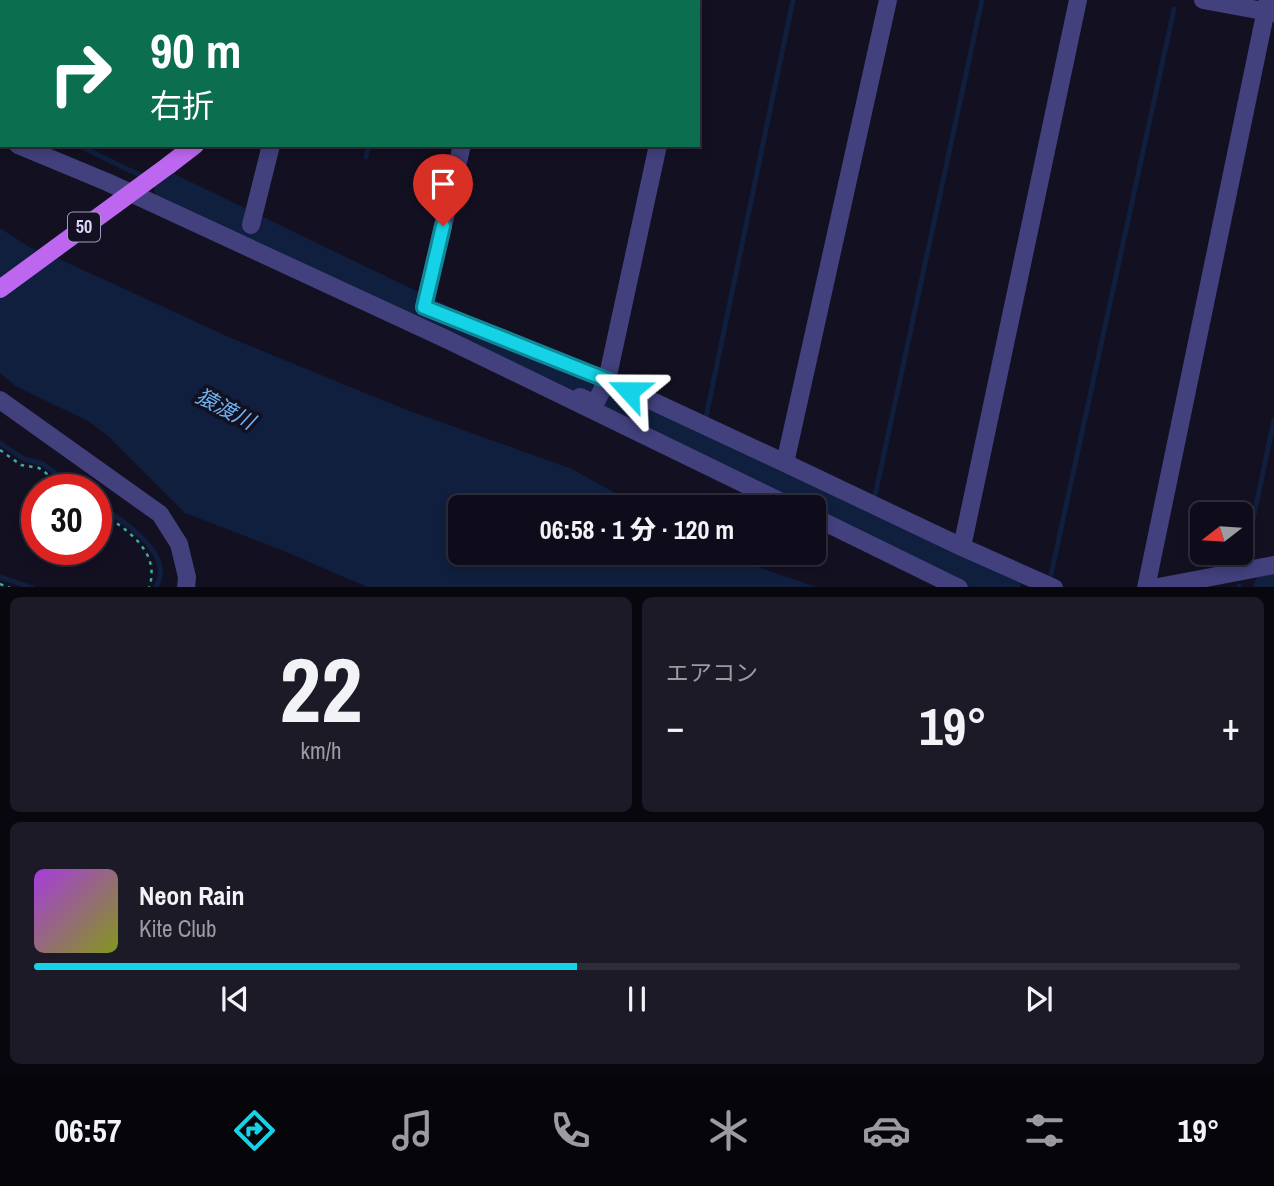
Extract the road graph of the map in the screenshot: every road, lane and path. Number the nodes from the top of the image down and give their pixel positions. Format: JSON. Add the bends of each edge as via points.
{"nodes":[{"id":1,"x":888,"y":0,"type":"edge"},
{"id":2,"x":1078,"y":0,"type":"edge"},
{"id":3,"x":1203,"y":0,"type":"edge"},
{"id":4,"x":1269,"y":8,"type":"edge"},
{"id":5,"x":23,"y":147,"type":"edge"},
{"id":6,"x":192,"y":147,"type":"edge"},
{"id":7,"x":270,"y":147,"type":"edge"},
{"id":8,"x":462,"y":147,"type":"edge"},
{"id":9,"x":658,"y":147,"type":"edge"},
{"id":10,"x":251,"y":225,"type":"dead end"},
{"id":11,"x":0,"y":289,"type":"edge"},
{"id":12,"x":522,"y":376,"type":"junction"},
{"id":13,"x":607,"y":381,"type":"junction"},
{"id":14,"x":0,"y":400,"type":"edge"},
{"id":15,"x":0,"y":450,"type":"edge"},
{"id":16,"x":785,"y":463,"type":"junction"},
{"id":17,"x":47,"y":474,"type":"edge"},
{"id":18,"x":766,"y":495,"type":"edge"},
{"id":19,"x":112,"y":520,"type":"edge"},
{"id":20,"x":826,"y":523,"type":"edge"},
{"id":21,"x":962,"y":547,"type":"junction"},
{"id":22,"x":1274,"y":565,"type":"edge"},
{"id":23,"x":0,"y":584,"type":"edge"},
{"id":24,"x":1046,"y":584,"type":"edge"},
{"id":25,"x":10,"y":587,"type":"edge"},
{"id":26,"x":149,"y":587,"type":"edge"},
{"id":27,"x":186,"y":587,"type":"edge"},
{"id":28,"x":959,"y":587,"type":"edge"},
{"id":29,"x":1146,"y":587,"type":"edge"},
{"id":30,"x":1153,"y":587,"type":"edge"}],
"edges":[{"from":1,"to":16,"type":"street"},
{"from":2,"to":21,"type":"street"},
{"from":3,"to":4,"type":"street"},
{"from":4,"to":29,"type":"street"},
{"from":5,"to":12,"type":"street"},
{"from":6,"to":11,"type":"main road","number":"50","bridge":true},
{"from":7,"to":10,"type":"street"},
{"from":8,"to":13,"type":"street","via":[[424,307]]},
{"from":9,"to":13,"type":"street"},
{"from":12,"to":13,"type":"street","via":[[537,376],[595,404]]},
{"from":12,"to":18,"type":"street"},
{"from":13,"to":16,"type":"street"},
{"from":14,"to":27,"type":"street","via":[[160,514],[179,544]]},
{"from":15,"to":17,"type":"path","via":[[21,465]]},
{"from":16,"to":21,"type":"street"},
{"from":19,"to":26,"type":"path","via":[[145,548],[153,569]]},
{"from":20,"to":28,"type":"street"},
{"from":21,"to":24,"type":"street"},
{"from":22,"to":30,"type":"street"},
{"from":23,"to":25,"type":"path"}]}
